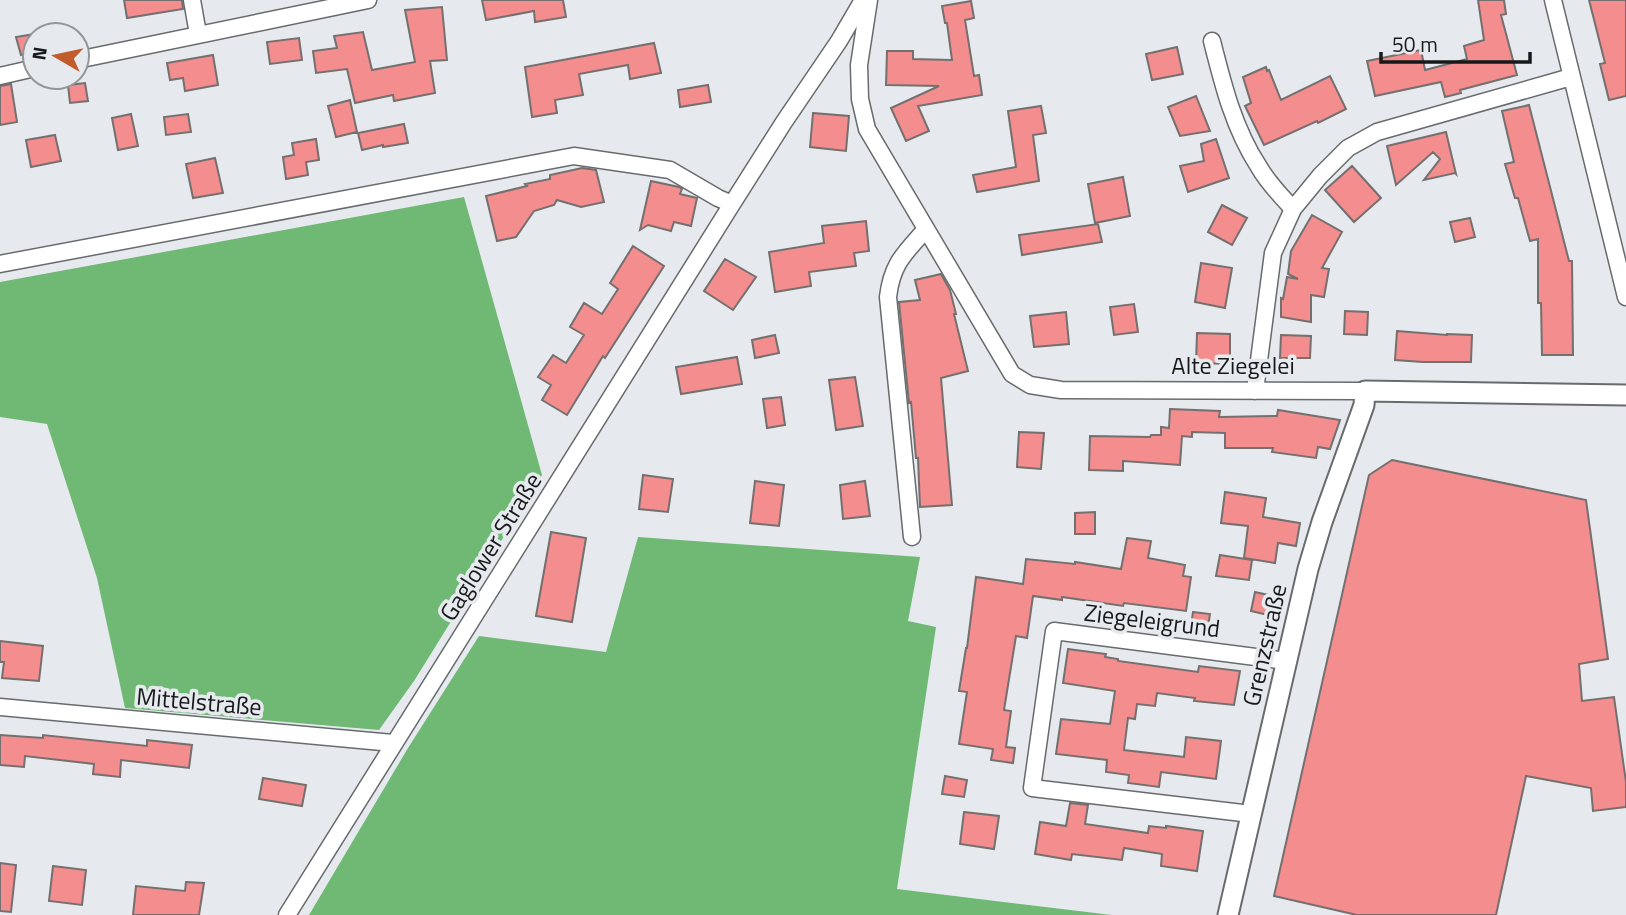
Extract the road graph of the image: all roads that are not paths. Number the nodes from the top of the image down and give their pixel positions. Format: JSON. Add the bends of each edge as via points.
{"nodes":[{"id":1,"x":192,"y":0,"type":"edge"},
{"id":2,"x":368,"y":0,"type":"edge"},
{"id":3,"x":863,"y":0,"type":"edge"},
{"id":4,"x":869,"y":0,"type":"edge"},
{"id":5,"x":1553,"y":0,"type":"edge"},
{"id":6,"x":198,"y":34,"type":"junction"},
{"id":7,"x":839,"y":41,"type":"junction"},
{"id":8,"x":1212,"y":41,"type":"dead end"},
{"id":9,"x":91,"y":57,"type":"edge"},
{"id":10,"x":859,"y":65,"type":"junction"},
{"id":11,"x":21,"y":71,"type":"edge"},
{"id":12,"x":0,"y":76,"type":"edge"},
{"id":13,"x":1571,"y":77,"type":"junction"},
{"id":14,"x":732,"y":204,"type":"junction"},
{"id":15,"x":1293,"y":209,"type":"junction"},
{"id":16,"x":926,"y":229,"type":"junction"},
{"id":17,"x":0,"y":264,"type":"edge"},
{"id":18,"x":1626,"y":297,"type":"edge"},
{"id":19,"x":1255,"y":390,"type":"junction"},
{"id":20,"x":1365,"y":391,"type":"junction"},
{"id":21,"x":1626,"y":395,"type":"edge"},
{"id":22,"x":912,"y":537,"type":"dead end"},
{"id":23,"x":1287,"y":661,"type":"junction"},
{"id":24,"x":0,"y":707,"type":"edge"},
{"id":25,"x":394,"y":743,"type":"junction"},
{"id":26,"x":1251,"y":814,"type":"junction"},
{"id":27,"x":287,"y":915,"type":"edge"},
{"id":28,"x":1228,"y":915,"type":"edge"}],
"edges":[{"from":1,"to":6,"type":"street"},
{"from":2,"to":6,"type":"street"},
{"from":3,"to":7,"type":"street","name":"Gaglower Straße"},
{"from":4,"to":10,"type":"street","name":"Alte Ziegelei"},
{"from":5,"to":13,"type":"street"},
{"from":6,"to":9,"type":"street"},
{"from":7,"to":10,"type":"street","via":[[850,48]]},
{"from":7,"to":14,"type":"street","name":"Gaglower Straße"},
{"from":8,"to":15,"type":"street","via":[[1239,130],[1258,167]]},
{"from":10,"to":16,"type":"street","name":"Alte Ziegelei","via":[[867,129]]},
{"from":11,"to":12,"type":"street"},
{"from":13,"to":15,"type":"street","via":[[1377,132],[1348,148]]},
{"from":13,"to":18,"type":"street"},
{"from":14,"to":17,"type":"street","via":[[670,170],[574,156]]},
{"from":14,"to":25,"type":"street","name":"Gaglower Straße"},
{"from":15,"to":19,"type":"street","via":[[1273,253]]},
{"from":16,"to":19,"type":"street","name":"Alte Ziegelei","via":[[1012,373],[1030,385],[1061,390]]},
{"from":16,"to":22,"type":"street","via":[[901,258],[890,278],[888,297]]},
{"from":19,"to":20,"type":"street","name":"Alte Ziegelei"},
{"from":20,"to":21,"type":"street","name":"Alte Ziegelei"},
{"from":20,"to":23,"type":"street","name":"Grenzstraße","via":[[1308,569]]},
{"from":23,"to":26,"type":"street","name":"Grenzstraße"},
{"from":23,"to":26,"type":"street","name":"Ziegeleigrund","via":[[1054,631],[1032,788]]},
{"from":24,"to":25,"type":"street","name":"Mittelstraße"},
{"from":25,"to":27,"type":"street","name":"Gaglower Straße"},
{"from":26,"to":28,"type":"street","name":"Grenzstraße"}]}
